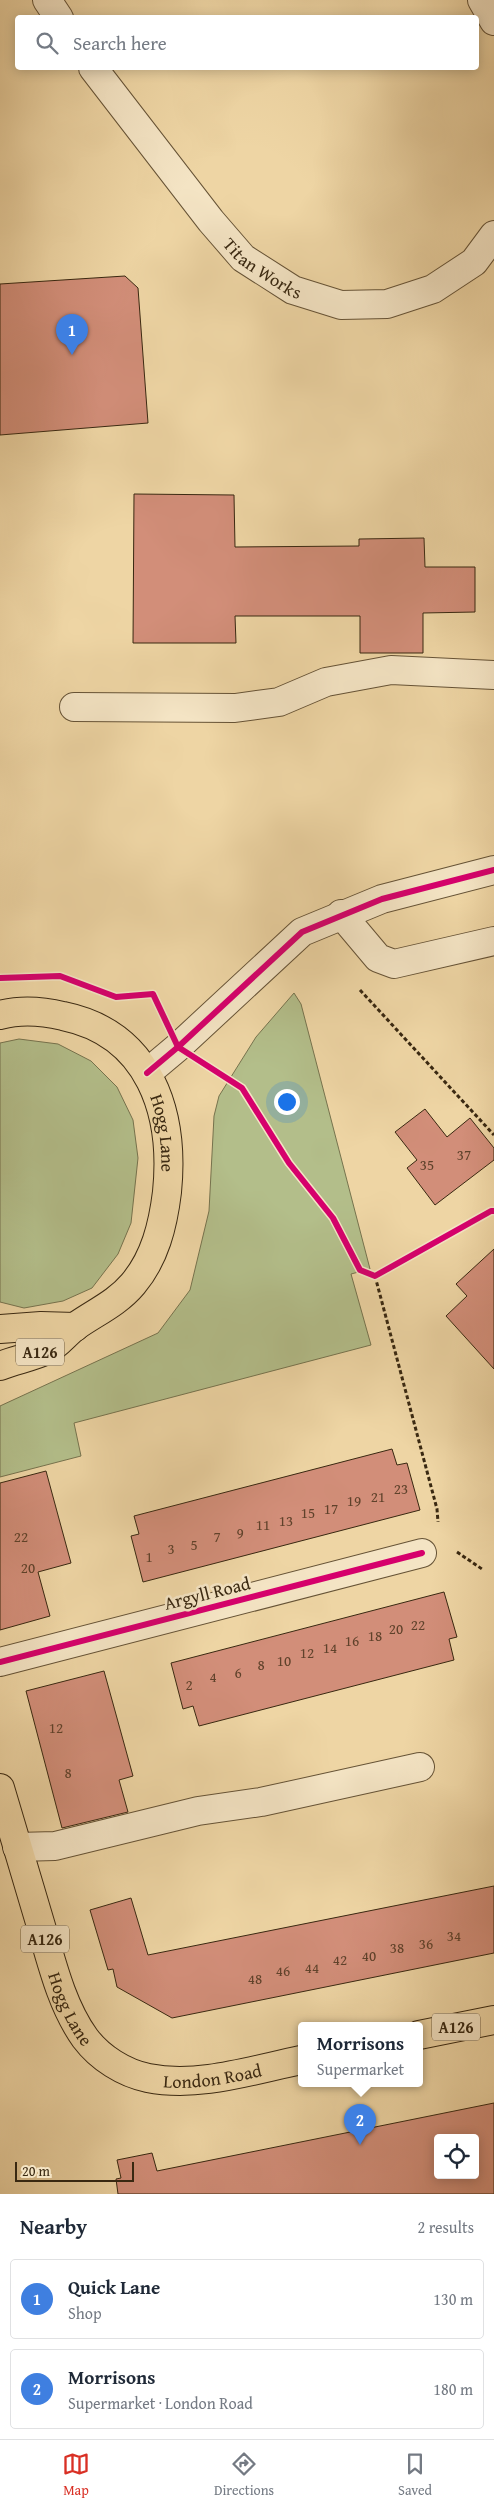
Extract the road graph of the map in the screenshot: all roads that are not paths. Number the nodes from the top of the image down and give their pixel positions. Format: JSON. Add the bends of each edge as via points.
{"nodes":[{"id":1,"x":48,"y":0,"type":"edge"},
{"id":2,"x":482,"y":0,"type":"edge"},
{"id":3,"x":57,"y":15,"type":"edge"},
{"id":4,"x":494,"y":21,"type":"edge"},
{"id":5,"x":95,"y":70,"type":"edge"},
{"id":6,"x":494,"y":235,"type":"edge"},
{"id":7,"x":494,"y":675,"type":"edge"},
{"id":8,"x":74,"y":707,"type":"dead end"},
{"id":9,"x":494,"y":870,"type":"edge"},
{"id":10,"x":341,"y":914,"type":"junction"},
{"id":11,"x":494,"y":941,"type":"edge"},
{"id":12,"x":0,"y":1015,"type":"edge"},
{"id":13,"x":147,"y":1073,"type":"junction"},
{"id":14,"x":74,"y":1327,"type":"junction"},
{"id":15,"x":0,"y":1329,"type":"edge"},
{"id":16,"x":0,"y":1366,"type":"edge"},
{"id":17,"x":431,"y":1550,"type":"road end"},
{"id":18,"x":0,"y":1662,"type":"edge"},
{"id":19,"x":420,"y":1767,"type":"dead end"},
{"id":20,"x":0,"y":1788,"type":"edge"},
{"id":21,"x":17,"y":1847,"type":"junction"},
{"id":22,"x":494,"y":2020,"type":"edge"},
{"id":23,"x":423,"y":2034,"type":"edge"},
{"id":24,"x":298,"y":2061,"type":"edge"},
{"id":25,"x":123,"y":2070,"type":"joint"}],
"edges":[{"from":1,"to":3,"type":"street"},
{"from":2,"to":4,"type":"street"},
{"from":5,"to":6,"type":"street","name":"Titan Works","via":[[243,258],[293,290],[340,305],[387,304],[432,289],[474,262]]},
{"from":7,"to":8,"type":"street","via":[[391,670],[326,682],[279,702],[235,708]]},
{"from":9,"to":10,"type":"street","via":[[382,899]]},
{"from":10,"to":11,"type":"street","via":[[378,958],[394,964]]},
{"from":10,"to":13,"type":"street","via":[[302,932]]},
{"from":12,"to":13,"type":"main road","name":"Hogg Lane","via":[[42,1011],[79,1019],[130,1050]]},
{"from":13,"to":14,"type":"main road","name":"Hogg Lane","via":[[162,1103],[168,1139],[164,1216],[152,1254],[135,1282],[116,1302]]},
{"from":14,"to":15,"type":"main road"},
{"from":14,"to":16,"type":"main road","name":"Hogg Lane","number":"A126","via":[[48,1349]]},
{"from":17,"to":18,"type":"street","name":"Argyll Road"},
{"from":19,"to":21,"type":"street","via":[[261,1802],[198,1811],[55,1846]]},
{"from":20,"to":21,"type":"main road","name":"Hogg Lane","number":"A126"},
{"from":21,"to":25,"type":"main road","name":"Hogg Lane","number":"A126","via":[[59,1986],[74,2020],[99,2053]]},
{"from":22,"to":23,"type":"main road","number":"A126"},
{"from":24,"to":25,"type":"main road","name":"London Road","number":"A126","via":[[209,2079],[176,2081],[148,2078]]}]}
